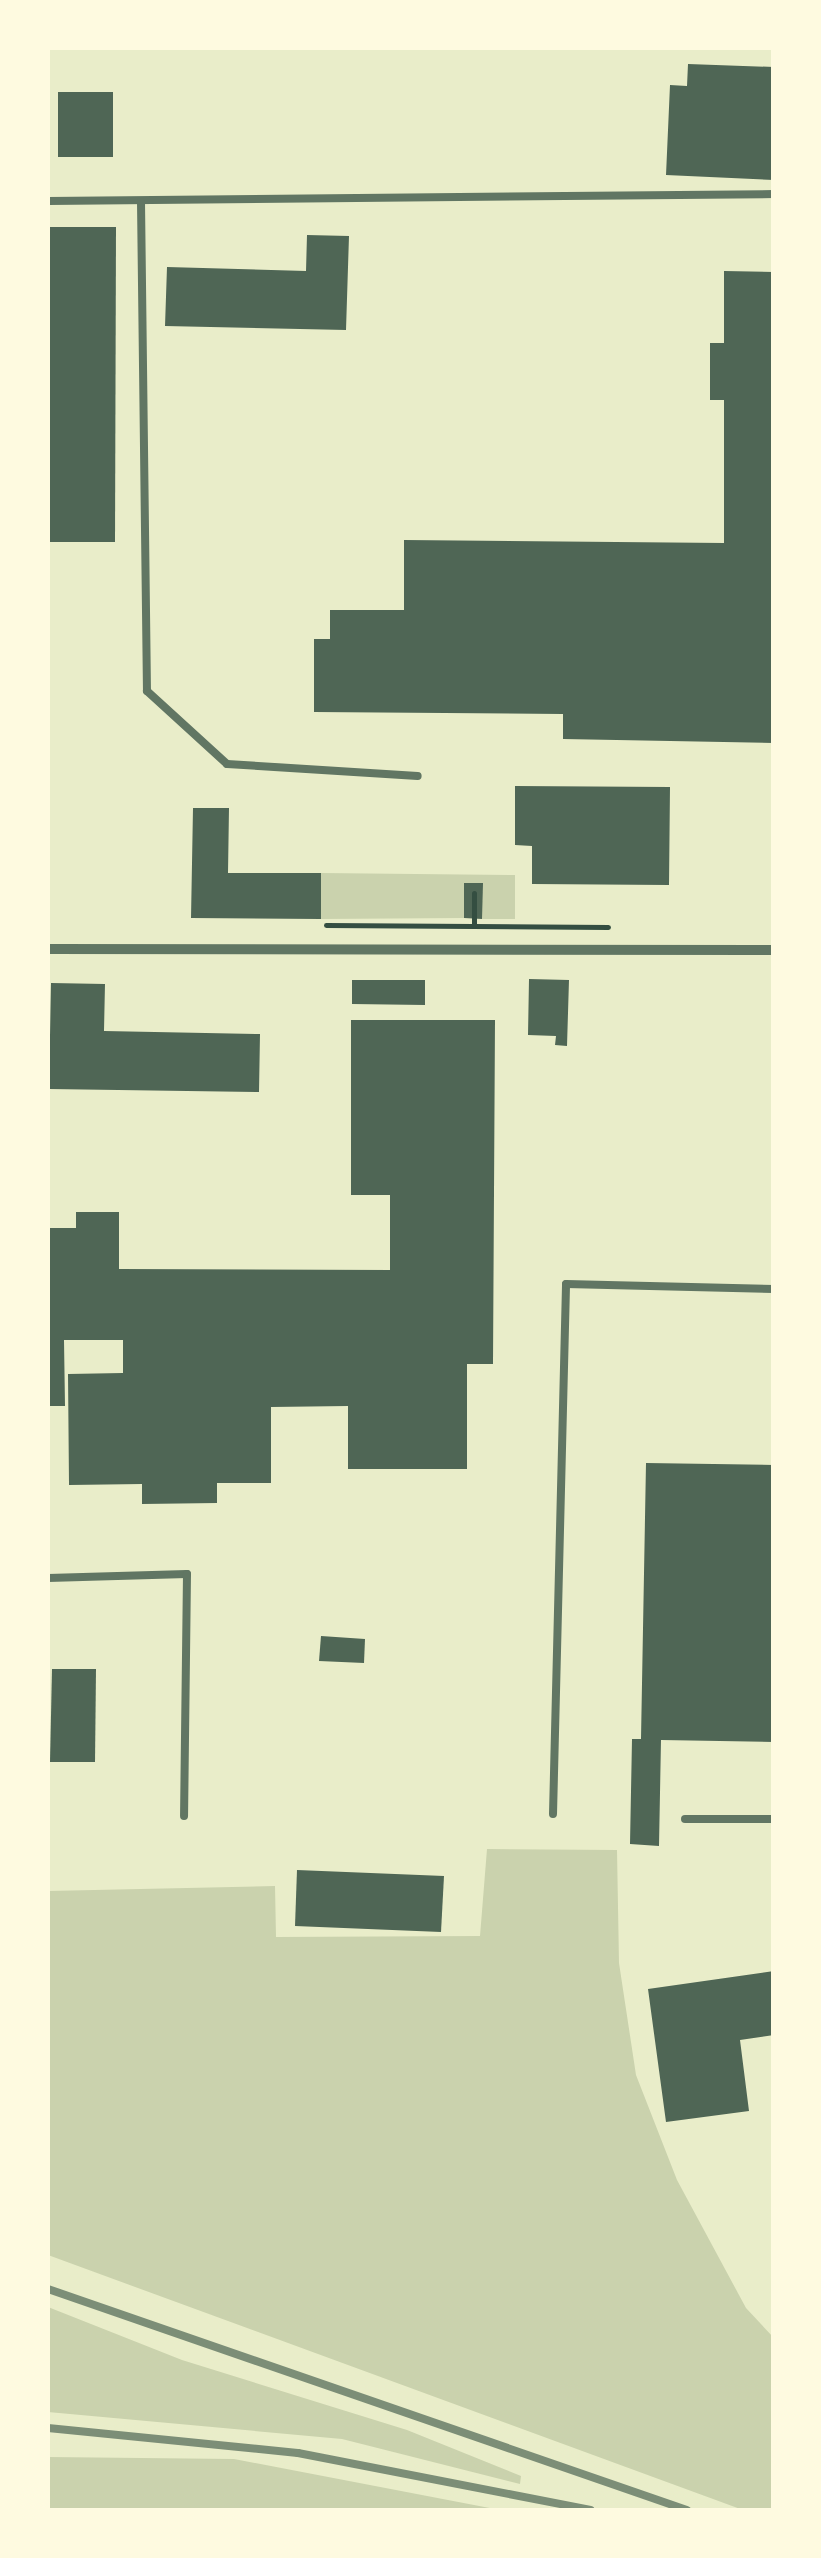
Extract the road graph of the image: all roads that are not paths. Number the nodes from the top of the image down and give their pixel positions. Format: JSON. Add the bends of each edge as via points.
{"nodes":[{"id":1,"x":774,"y":194,"type":"edge"},
{"id":2,"x":48,"y":201,"type":"edge"},
{"id":3,"x":141,"y":202,"type":"junction"},
{"id":4,"x":418,"y":776,"type":"dead end"},
{"id":5,"x":48,"y":950,"type":"edge"},
{"id":6,"x":774,"y":950,"type":"edge"},
{"id":7,"x":774,"y":1289,"type":"edge"},
{"id":8,"x":48,"y":1578,"type":"edge"},
{"id":9,"x":554,"y":1814,"type":"dead end"},
{"id":10,"x":184,"y":1816,"type":"dead end"},
{"id":11,"x":685,"y":1819,"type":"dead end"},
{"id":12,"x":774,"y":1820,"type":"edge"}],
"edges":[{"from":1,"to":3,"type":"lane"},
{"from":2,"to":3,"type":"lane"},
{"from":3,"to":4,"type":"lane","via":[[147,691],[227,764]]},
{"from":5,"to":6,"type":"street"},
{"from":7,"to":9,"type":"lane","via":[[566,1284]]},
{"from":8,"to":10,"type":"lane","via":[[187,1574]]},
{"from":11,"to":12,"type":"lane"}]}
